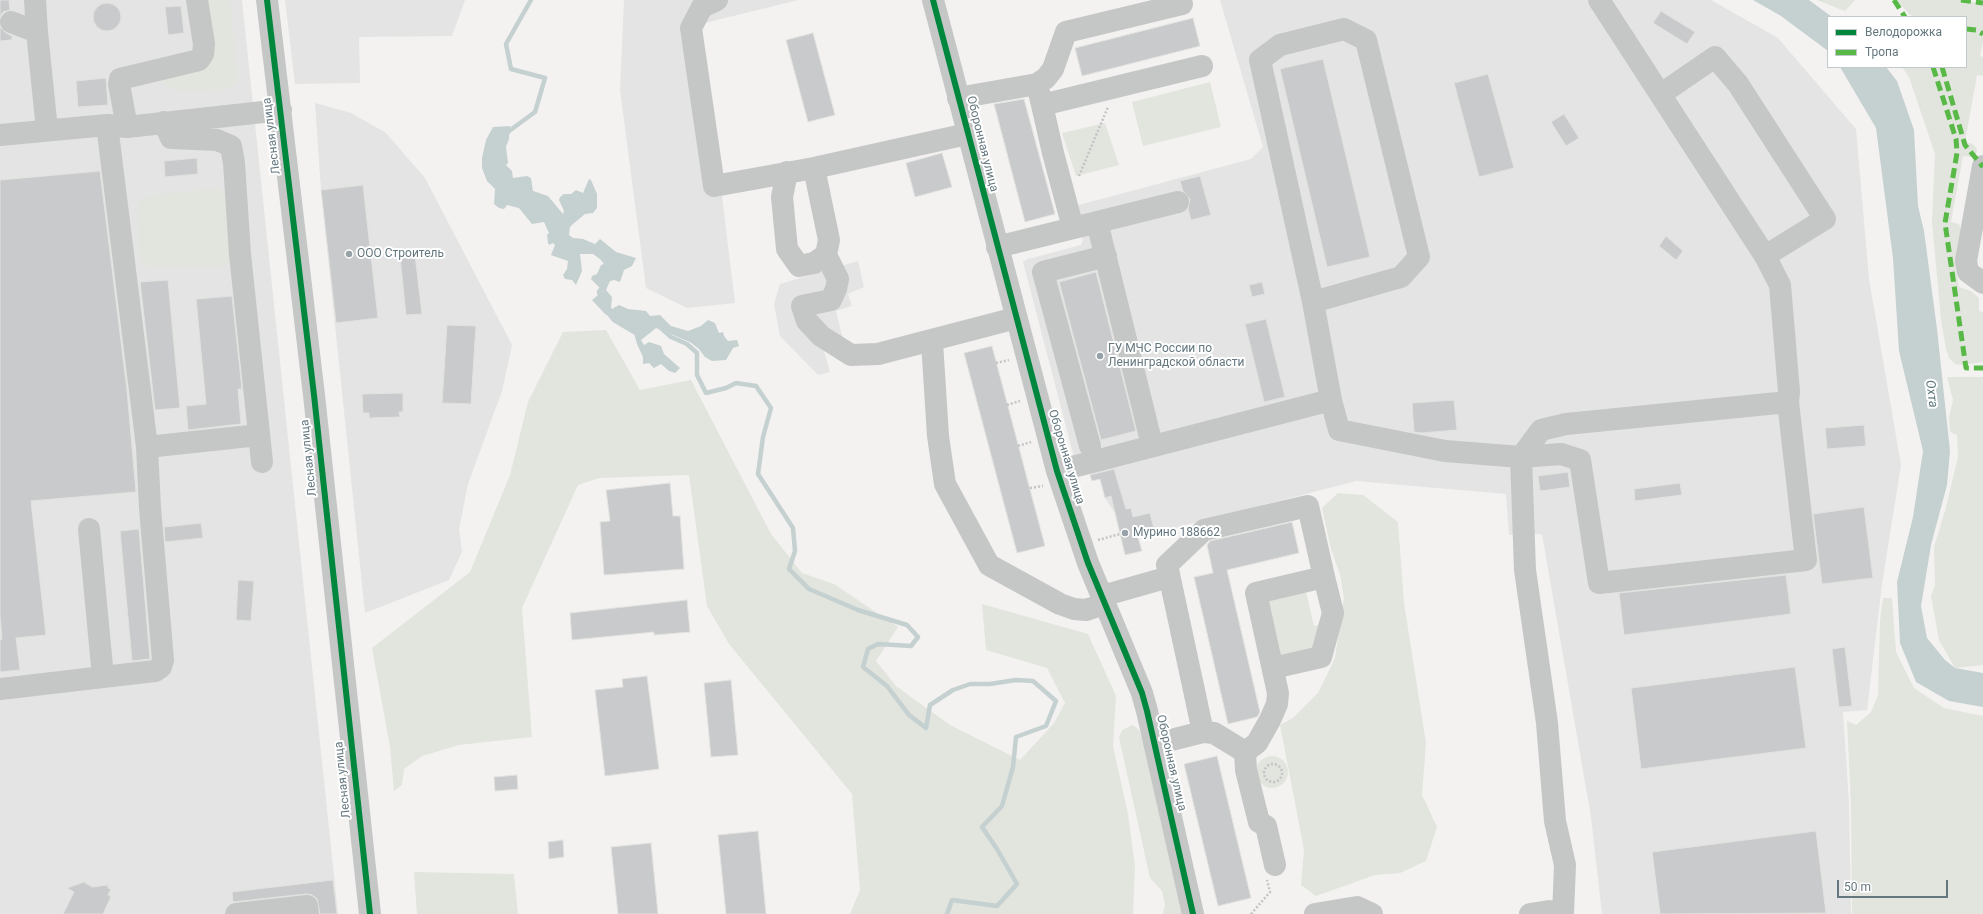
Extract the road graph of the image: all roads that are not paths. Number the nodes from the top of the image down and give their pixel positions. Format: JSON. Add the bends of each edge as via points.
{"nodes":[{"id":1,"x":35,"y":0,"type":"edge"},
{"id":2,"x":197,"y":0,"type":"edge"},
{"id":3,"x":267,"y":0,"type":"edge"},
{"id":4,"x":717,"y":0,"type":"edge"},
{"id":5,"x":933,"y":0,"type":"edge"},
{"id":6,"x":1599,"y":0,"type":"edge"},
{"id":7,"x":1182,"y":4,"type":"dead end"},
{"id":8,"x":11,"y":22,"type":"dead end"},
{"id":9,"x":37,"y":32,"type":"junction"},
{"id":10,"x":1202,"y":66,"type":"dead end"},
{"id":11,"x":1037,"y":84,"type":"junction"},
{"id":12,"x":1661,"y":94,"type":"junction"},
{"id":13,"x":958,"y":98,"type":"junction"},
{"id":14,"x":1042,"y":105,"type":"junction"},
{"id":15,"x":280,"y":110,"type":"junction"},
{"id":16,"x":164,"y":122,"type":"junction"},
{"id":17,"x":117,"y":126,"type":"junction"},
{"id":18,"x":47,"y":130,"type":"junction"},
{"id":19,"x":967,"y":134,"type":"junction"},
{"id":20,"x":0,"y":135,"type":"edge"},
{"id":21,"x":1983,"y":166,"type":"edge"},
{"id":22,"x":814,"y":168,"type":"junction"},
{"id":23,"x":787,"y":172,"type":"junction"},
{"id":24,"x":1178,"y":202,"type":"dead end"},
{"id":25,"x":1097,"y":222,"type":"junction"},
{"id":26,"x":1073,"y":228,"type":"junction"},
{"id":27,"x":997,"y":247,"type":"junction"},
{"id":28,"x":826,"y":255,"type":"junction"},
{"id":29,"x":1106,"y":256,"type":"junction"},
{"id":30,"x":1764,"y":256,"type":"junction"},
{"id":31,"x":1983,"y":282,"type":"edge"},
{"id":32,"x":1313,"y":302,"type":"junction"},
{"id":33,"x":1016,"y":318,"type":"junction"},
{"id":34,"x":932,"y":342,"type":"junction"},
{"id":35,"x":1331,"y":400,"type":"junction"},
{"id":36,"x":1788,"y":402,"type":"junction"},
{"id":37,"x":259,"y":435,"type":"junction"},
{"id":38,"x":1152,"y":445,"type":"junction"},
{"id":39,"x":1090,"y":446,"type":"dead end"},
{"id":40,"x":146,"y":447,"type":"junction"},
{"id":41,"x":1521,"y":458,"type":"junction"},
{"id":42,"x":262,"y":462,"type":"dead end"},
{"id":43,"x":1057,"y":471,"type":"junction"},
{"id":44,"x":89,"y":529,"type":"dead end"},
{"id":45,"x":1169,"y":577,"type":"junction"},
{"id":46,"x":1324,"y":577,"type":"junction"},
{"id":47,"x":1103,"y":600,"type":"junction"},
{"id":48,"x":1273,"y":668,"type":"junction"},
{"id":49,"x":103,"y":677,"type":"junction"},
{"id":50,"x":0,"y":689,"type":"edge"},
{"id":51,"x":1203,"y":732,"type":"junction"},
{"id":52,"x":1155,"y":744,"type":"junction"},
{"id":53,"x":1245,"y":752,"type":"junction"},
{"id":54,"x":1270,"y":869,"type":"road end"},
{"id":55,"x":1563,"y":913,"type":"edge"},
{"id":56,"x":236,"y":914,"type":"edge"},
{"id":57,"x":308,"y":914,"type":"edge"},
{"id":58,"x":370,"y":914,"type":"edge"},
{"id":59,"x":1193,"y":914,"type":"edge"},
{"id":60,"x":1315,"y":914,"type":"edge"},
{"id":61,"x":1372,"y":914,"type":"edge"},
{"id":62,"x":1530,"y":914,"type":"edge"}],
"edges":[{"from":1,"to":9,"type":"street"},
{"from":2,"to":17,"type":"street","via":[[204,44],[203,54],[199,60],[120,79]]},
{"from":3,"to":15,"type":"street","name":"Лесная улица"},
{"from":4,"to":23,"type":"street","via":[[702,7],[691,28],[714,186]]},
{"from":5,"to":13,"type":"street","name":"Оборонная улица"},
{"from":6,"to":12,"type":"street"},
{"from":7,"to":11,"type":"street","via":[[1066,32],[1053,69]]},
{"from":8,"to":9,"type":"street"},
{"from":9,"to":18,"type":"street"},
{"from":10,"to":14,"type":"street"},
{"from":11,"to":13,"type":"street"},
{"from":11,"to":14,"type":"street"},
{"from":12,"to":30,"type":"street"},
{"from":12,"to":30,"type":"street","via":[[1715,57],[1738,84],[1825,219]]},
{"from":13,"to":19,"type":"street","name":"Оборонная улица"},
{"from":14,"to":26,"type":"street"},
{"from":15,"to":16,"type":"street"},
{"from":15,"to":58,"type":"street","name":"Лесная улица","via":[[314,395]]},
{"from":16,"to":17,"type":"street"},
{"from":16,"to":37,"type":"street","via":[[171,138],[217,140],[231,146]]},
{"from":17,"to":18,"type":"street"},
{"from":17,"to":40,"type":"street"},
{"from":18,"to":20,"type":"street"},
{"from":19,"to":22,"type":"street"},
{"from":19,"to":27,"type":"street","name":"Оборонная улица"},
{"from":21,"to":31,"type":"street","via":[[1966,261],[1968,272]]},
{"from":22,"to":23,"type":"street"},
{"from":22,"to":28,"type":"street","via":[[829,240]]},
{"from":23,"to":28,"type":"street","via":[[782,197],[787,249],[799,266],[814,263]]},
{"from":24,"to":25,"type":"street"},
{"from":25,"to":26,"type":"street"},
{"from":25,"to":29,"type":"street"},
{"from":26,"to":27,"type":"street"},
{"from":27,"to":33,"type":"street","name":"Оборонная улица"},
{"from":28,"to":34,"type":"street","via":[[838,279],[831,300],[802,306],[807,321],[821,336],[851,355],[878,354]]},
{"from":29,"to":38,"type":"street"},
{"from":29,"to":39,"type":"street","via":[[1043,272]]},
{"from":30,"to":36,"type":"street","via":[[1780,286]]},
{"from":32,"to":32,"type":"street","via":[[1260,60],[1280,45],[1344,29],[1366,40],[1419,258],[1401,277]]},
{"from":32,"to":35,"type":"street"},
{"from":33,"to":34,"type":"street"},
{"from":33,"to":43,"type":"street","name":"Оборонная улица"},
{"from":34,"to":47,"type":"street","via":[[944,484],[989,565],[1074,609],[1086,610]]},
{"from":35,"to":38,"type":"street"},
{"from":35,"to":41,"type":"street","via":[[1339,430],[1445,452]]},
{"from":36,"to":41,"type":"street","via":[[1566,424],[1541,430]]},
{"from":36,"to":41,"type":"street","via":[[1806,560],[1599,583],[1580,460],[1561,454]]},
{"from":37,"to":40,"type":"street"},
{"from":37,"to":42,"type":"street"},
{"from":38,"to":43,"type":"street"},
{"from":40,"to":49,"type":"street","via":[[163,663],[156,671]]},
{"from":41,"to":55,"type":"street","via":[[1525,570],[1547,723],[1555,821],[1565,865]]},
{"from":43,"to":47,"type":"street","name":"Оборонная улица"},
{"from":44,"to":49,"type":"street"},
{"from":45,"to":46,"type":"street","via":[[1167,566],[1204,530],[1308,506]]},
{"from":45,"to":47,"type":"street"},
{"from":45,"to":51,"type":"street"},
{"from":46,"to":48,"type":"street","via":[[1332,613],[1321,657]]},
{"from":46,"to":48,"type":"street","via":[[1256,593]]},
{"from":47,"to":52,"type":"street","name":"Оборонная улица","via":[[1142,693]]},
{"from":48,"to":53,"type":"street","via":[[1278,693],[1277,704],[1257,743]]},
{"from":49,"to":50,"type":"street"},
{"from":51,"to":52,"type":"street"},
{"from":51,"to":53,"type":"street","via":[[1214,733]]},
{"from":52,"to":59,"type":"street","name":"Оборонная улица"},
{"from":53,"to":54,"type":"street","via":[[1246,770],[1258,822],[1266,826]]},
{"from":55,"to":62,"type":"street","via":[[1549,911]]},
{"from":56,"to":57,"type":"street","via":[[307,906]]},
{"from":60,"to":61,"type":"street","via":[[1357,906]]}]}
